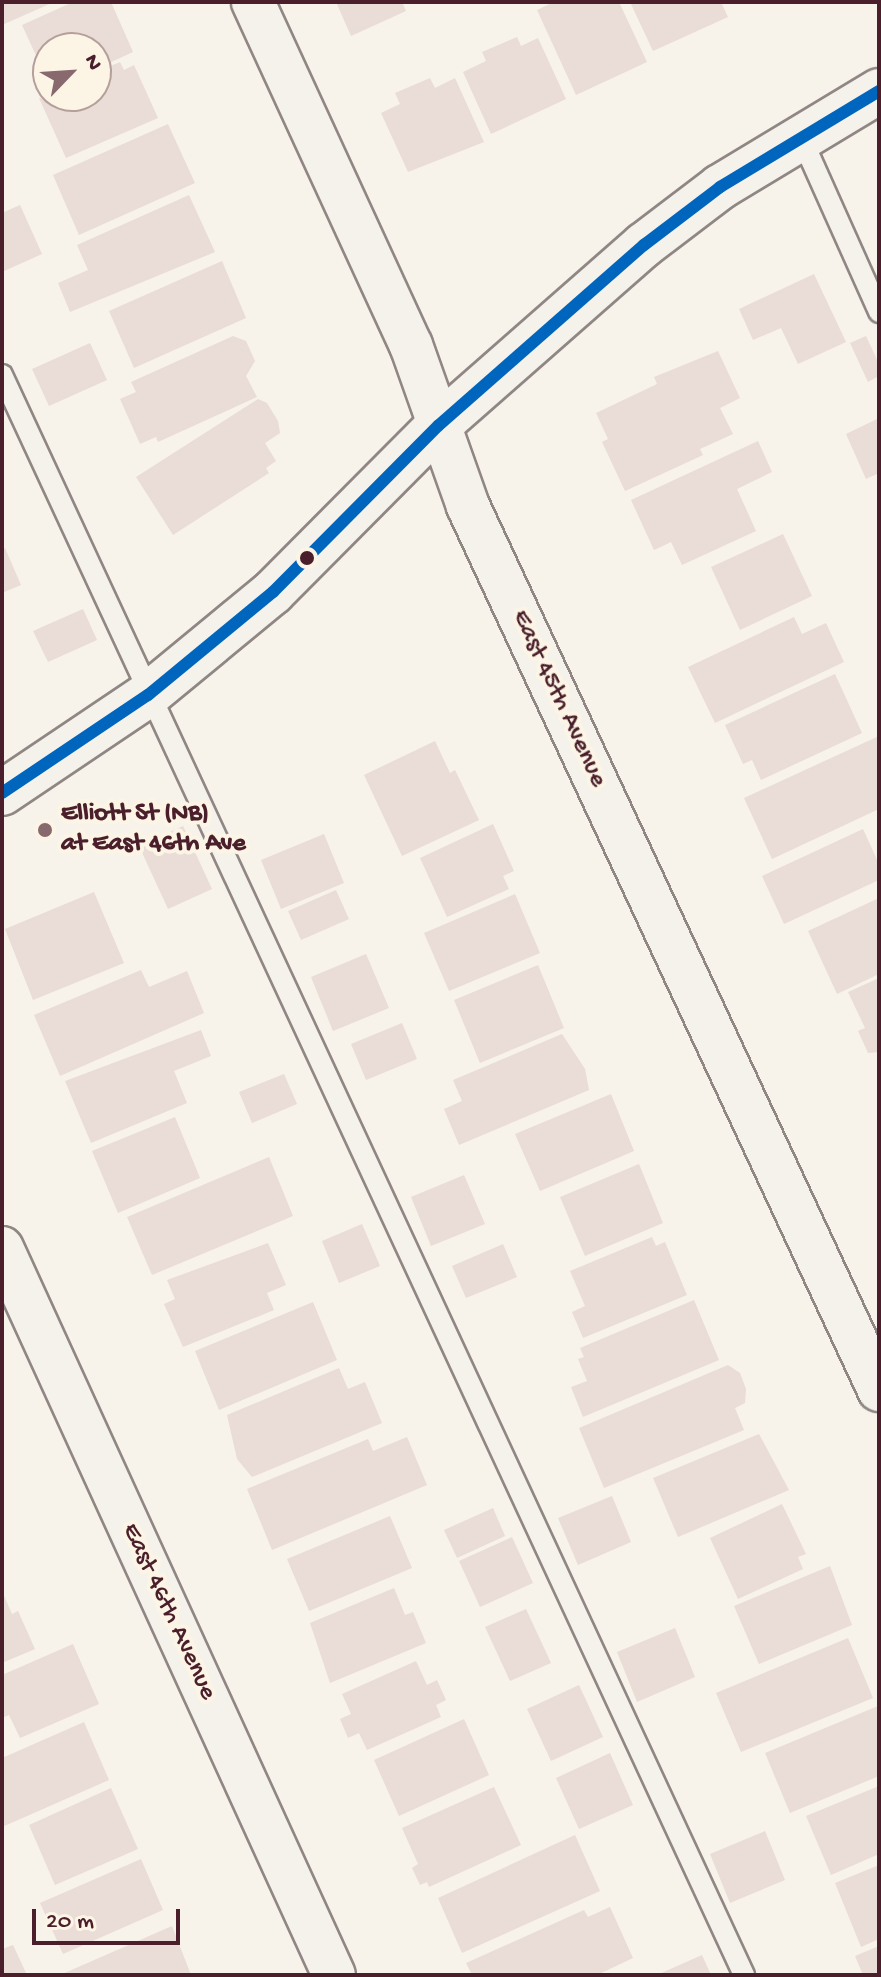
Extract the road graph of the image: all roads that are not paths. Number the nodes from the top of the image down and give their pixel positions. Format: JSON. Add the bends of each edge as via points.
{"nodes":[{"id":1,"x":253,"y":2,"type":"edge"},
{"id":2,"x":879,"y":91,"type":"edge"},
{"id":3,"x":800,"y":135,"type":"junction"},
{"id":4,"x":879,"y":312,"type":"edge"},
{"id":5,"x":2,"y":375,"type":"edge"},
{"id":6,"x":439,"y":425,"type":"junction"},
{"id":7,"x":148,"y":695,"type":"junction"},
{"id":8,"x":2,"y":793,"type":"edge"},
{"id":9,"x":2,"y":1248,"type":"edge"},
{"id":10,"x":879,"y":1390,"type":"edge"},
{"id":11,"x":334,"y":1975,"type":"edge"},
{"id":12,"x":744,"y":1975,"type":"edge"}],
"edges":[{"from":1,"to":6,"type":"street","name":"East 45th Avenue","via":[[411,345]]},
{"from":2,"to":3,"type":"street"},
{"from":3,"to":4,"type":"lane"},
{"from":3,"to":6,"type":"street","via":[[644,245]]},
{"from":5,"to":7,"type":"lane"},
{"from":6,"to":7,"type":"street","via":[[273,592]]},
{"from":6,"to":10,"type":"street","name":"East 45th Avenue","via":[[468,506]]},
{"from":7,"to":8,"type":"street"},
{"from":7,"to":12,"type":"lane"},
{"from":9,"to":11,"type":"street","name":"East 46th Avenue"}]}
